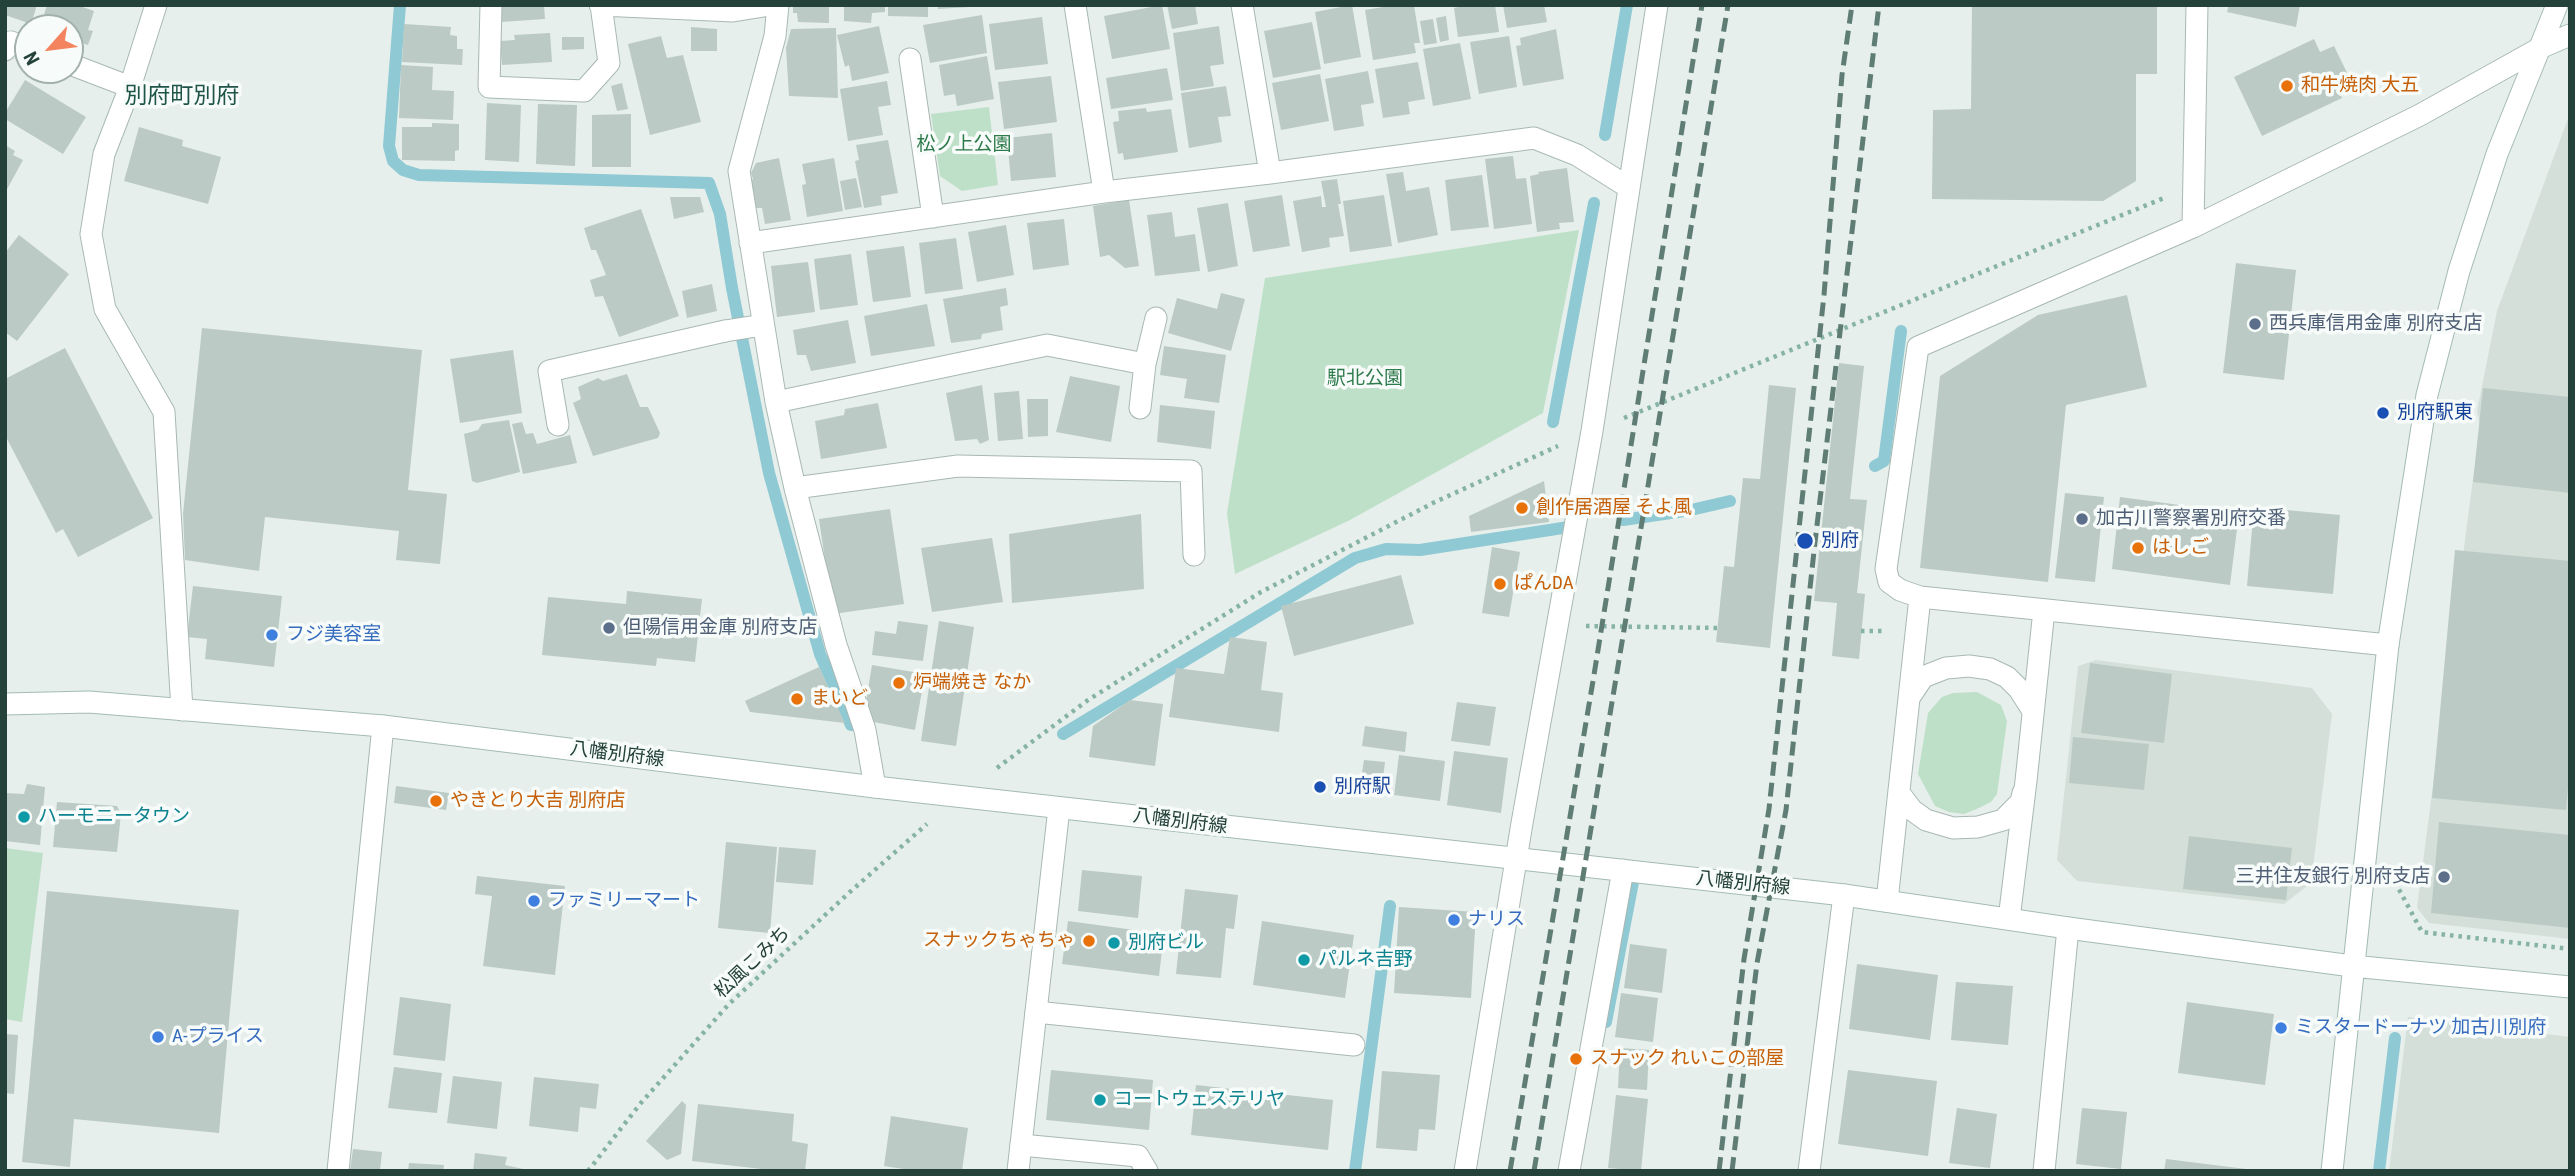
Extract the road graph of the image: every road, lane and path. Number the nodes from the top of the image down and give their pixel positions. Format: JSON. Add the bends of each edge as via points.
{"nodes":[{"id":1,"x":156,"y":5,"type":"edge"},
{"id":2,"x":491,"y":5,"type":"edge"},
{"id":3,"x":770,"y":5,"type":"edge"},
{"id":4,"x":778,"y":5,"type":"edge"},
{"id":5,"x":1076,"y":5,"type":"edge"},
{"id":6,"x":1242,"y":5,"type":"edge"},
{"id":7,"x":1657,"y":5,"type":"edge"},
{"id":8,"x":2197,"y":5,"type":"edge"},
{"id":9,"x":2557,"y":5,"type":"edge"},
{"id":10,"x":601,"y":6,"type":"edge"},
{"id":11,"x":2570,"y":35,"type":"edge"},
{"id":12,"x":2542,"y":47,"type":"junction"},
{"id":13,"x":911,"y":59,"type":"dead end"},
{"id":14,"x":84,"y":69,"type":"edge"},
{"id":15,"x":130,"y":87,"type":"junction"},
{"id":16,"x":1270,"y":173,"type":"junction"},
{"id":17,"x":1628,"y":187,"type":"junction"},
{"id":18,"x":1104,"y":192,"type":"junction"},
{"id":19,"x":933,"y":217,"type":"junction"},
{"id":20,"x":2193,"y":227,"type":"junction"},
{"id":21,"x":750,"y":243,"type":"junction"},
{"id":22,"x":1156,"y":318,"type":"dead end"},
{"id":23,"x":760,"y":325,"type":"junction"},
{"id":24,"x":1145,"y":364,"type":"junction"},
{"id":25,"x":776,"y":401,"type":"junction"},
{"id":26,"x":1140,"y":408,"type":"dead end"},
{"id":27,"x":558,"y":425,"type":"dead end"},
{"id":28,"x":795,"y":488,"type":"junction"},
{"id":29,"x":1194,"y":555,"type":"dead end"},
{"id":30,"x":1920,"y":597,"type":"junction"},
{"id":31,"x":2044,"y":610,"type":"junction"},
{"id":32,"x":1557,"y":625,"type":"junction"},
{"id":33,"x":1718,"y":628,"type":"dead end"},
{"id":34,"x":1861,"y":631,"type":"dead end"},
{"id":35,"x":1883,"y":631,"type":"dead end"},
{"id":36,"x":2388,"y":645,"type":"junction"},
{"id":37,"x":1908,"y":700,"type":"junction"},
{"id":38,"x":5,"y":704,"type":"edge"},
{"id":39,"x":181,"y":710,"type":"junction"},
{"id":40,"x":2033,"y":711,"type":"junction"},
{"id":41,"x":383,"y":726,"type":"junction"},
{"id":42,"x":2026,"y":781,"type":"junction"},
{"id":43,"x":875,"y":787,"type":"junction"},
{"id":44,"x":1899,"y":793,"type":"junction"},
{"id":45,"x":959,"y":796,"type":"junction"},
{"id":46,"x":1059,"y":808,"type":"junction"},
{"id":47,"x":1516,"y":860,"type":"junction"},
{"id":48,"x":1623,"y":870,"type":"junction"},
{"id":49,"x":2321,"y":871,"type":"dead end"},
{"id":50,"x":2362,"y":876,"type":"junction"},
{"id":51,"x":1844,"y":895,"type":"junction"},
{"id":52,"x":1888,"y":901,"type":"junction"},
{"id":53,"x":2008,"y":919,"type":"junction"},
{"id":54,"x":2068,"y":928,"type":"junction"},
{"id":55,"x":2570,"y":949,"type":"edge"},
{"id":56,"x":2352,"y":966,"type":"junction"},
{"id":57,"x":2570,"y":987,"type":"edge"},
{"id":58,"x":1036,"y":1012,"type":"junction"},
{"id":59,"x":1354,"y":1045,"type":"dead end"},
{"id":60,"x":1021,"y":1145,"type":"junction"},
{"id":61,"x":338,"y":1171,"type":"edge"},
{"id":62,"x":587,"y":1171,"type":"edge"},
{"id":63,"x":1018,"y":1171,"type":"edge"},
{"id":64,"x":1147,"y":1171,"type":"edge"},
{"id":65,"x":1465,"y":1171,"type":"edge"},
{"id":66,"x":1569,"y":1171,"type":"edge"},
{"id":67,"x":1809,"y":1171,"type":"edge"},
{"id":68,"x":2044,"y":1171,"type":"edge"},
{"id":69,"x":2332,"y":1171,"type":"edge"}],
"edges":[{"from":1,"to":15,"type":"street"},
{"from":2,"to":10,"type":"street","via":[[489,87],[584,92],[609,64]]},
{"from":3,"to":10,"type":"street","via":[[733,11]]},
{"from":4,"to":21,"type":"street","via":[[775,36],[738,171]]},
{"from":5,"to":18,"type":"street"},
{"from":6,"to":16,"type":"street"},
{"from":7,"to":17,"type":"street"},
{"from":8,"to":20,"type":"street"},
{"from":9,"to":12,"type":"street"},
{"from":11,"to":12,"type":"street"},
{"from":12,"to":20,"type":"street","via":[[2420,116]]},
{"from":12,"to":36,"type":"street","via":[[2497,154],[2459,271],[2427,395]]},
{"from":13,"to":19,"type":"street"},
{"from":14,"to":15,"type":"street"},
{"from":15,"to":39,"type":"street","via":[[104,154],[91,234],[105,309],[164,412]]},
{"from":16,"to":17,"type":"street","via":[[1534,138],[1577,155]]},
{"from":16,"to":18,"type":"street"},
{"from":17,"to":32,"type":"street","via":[[1592,431]]},
{"from":18,"to":19,"type":"street"},
{"from":19,"to":21,"type":"street"},
{"from":20,"to":30,"type":"street","via":[[1918,346],[1886,569],[1889,582]]},
{"from":21,"to":23,"type":"street"},
{"from":22,"to":24,"type":"street"},
{"from":23,"to":25,"type":"street"},
{"from":23,"to":27,"type":"street","via":[[550,370]]},
{"from":24,"to":25,"type":"street","via":[[1047,345]]},
{"from":24,"to":26,"type":"street"},
{"from":25,"to":28,"type":"street"},
{"from":28,"to":29,"type":"street","via":[[958,466],[1191,471]]},
{"from":28,"to":43,"type":"street","via":[[836,645],[865,730]]},
{"from":30,"to":31,"type":"street"},
{"from":30,"to":37,"type":"street"},
{"from":31,"to":36,"type":"street"},
{"from":31,"to":40,"type":"street"},
{"from":32,"to":33,"type":"path"},
{"from":32,"to":47,"type":"street"},
{"from":34,"to":35,"type":"path"},
{"from":36,"to":50,"type":"street"},
{"from":37,"to":40,"type":"street","via":[[1923,677],[1969,666],[2007,677]]},
{"from":37,"to":44,"type":"street"},
{"from":38,"to":39,"type":"street","name":"八幡別府線","via":[[89,702]]},
{"from":39,"to":41,"type":"street","name":"八幡別府線"},
{"from":40,"to":42,"type":"street"},
{"from":41,"to":43,"type":"street","name":"八幡別府線"},
{"from":41,"to":61,"type":"street"},
{"from":42,"to":44,"type":"street","via":[[2021,802],[2003,820],[1978,827],[1953,828],[1926,820]]},
{"from":42,"to":53,"type":"street"},
{"from":43,"to":45,"type":"street","name":"八幡別府線"},
{"from":44,"to":52,"type":"street"},
{"from":45,"to":46,"type":"street","name":"八幡別府線"},
{"from":45,"to":62,"type":"path","name":"松風こみち","via":[[729,1004]]},
{"from":46,"to":47,"type":"street","name":"八幡別府線"},
{"from":46,"to":58,"type":"street"},
{"from":47,"to":48,"type":"street","name":"八幡別府線"},
{"from":47,"to":65,"type":"street"},
{"from":48,"to":51,"type":"street","name":"八幡別府線"},
{"from":48,"to":66,"type":"street"},
{"from":49,"to":50,"type":"path"},
{"from":50,"to":55,"type":"path","via":[[2395,882],[2422,932]]},
{"from":50,"to":56,"type":"street"},
{"from":51,"to":52,"type":"street","name":"八幡別府線"},
{"from":51,"to":67,"type":"street"},
{"from":52,"to":53,"type":"street","name":"八幡別府線"},
{"from":53,"to":54,"type":"street","name":"八幡別府線"},
{"from":54,"to":56,"type":"street","name":"八幡別府線"},
{"from":54,"to":68,"type":"street"},
{"from":56,"to":57,"type":"street","name":"八幡別府線"},
{"from":56,"to":69,"type":"street"},
{"from":58,"to":59,"type":"street"},
{"from":58,"to":60,"type":"street"},
{"from":60,"to":63,"type":"street"},
{"from":60,"to":64,"type":"street","via":[[1139,1156]]}]}
